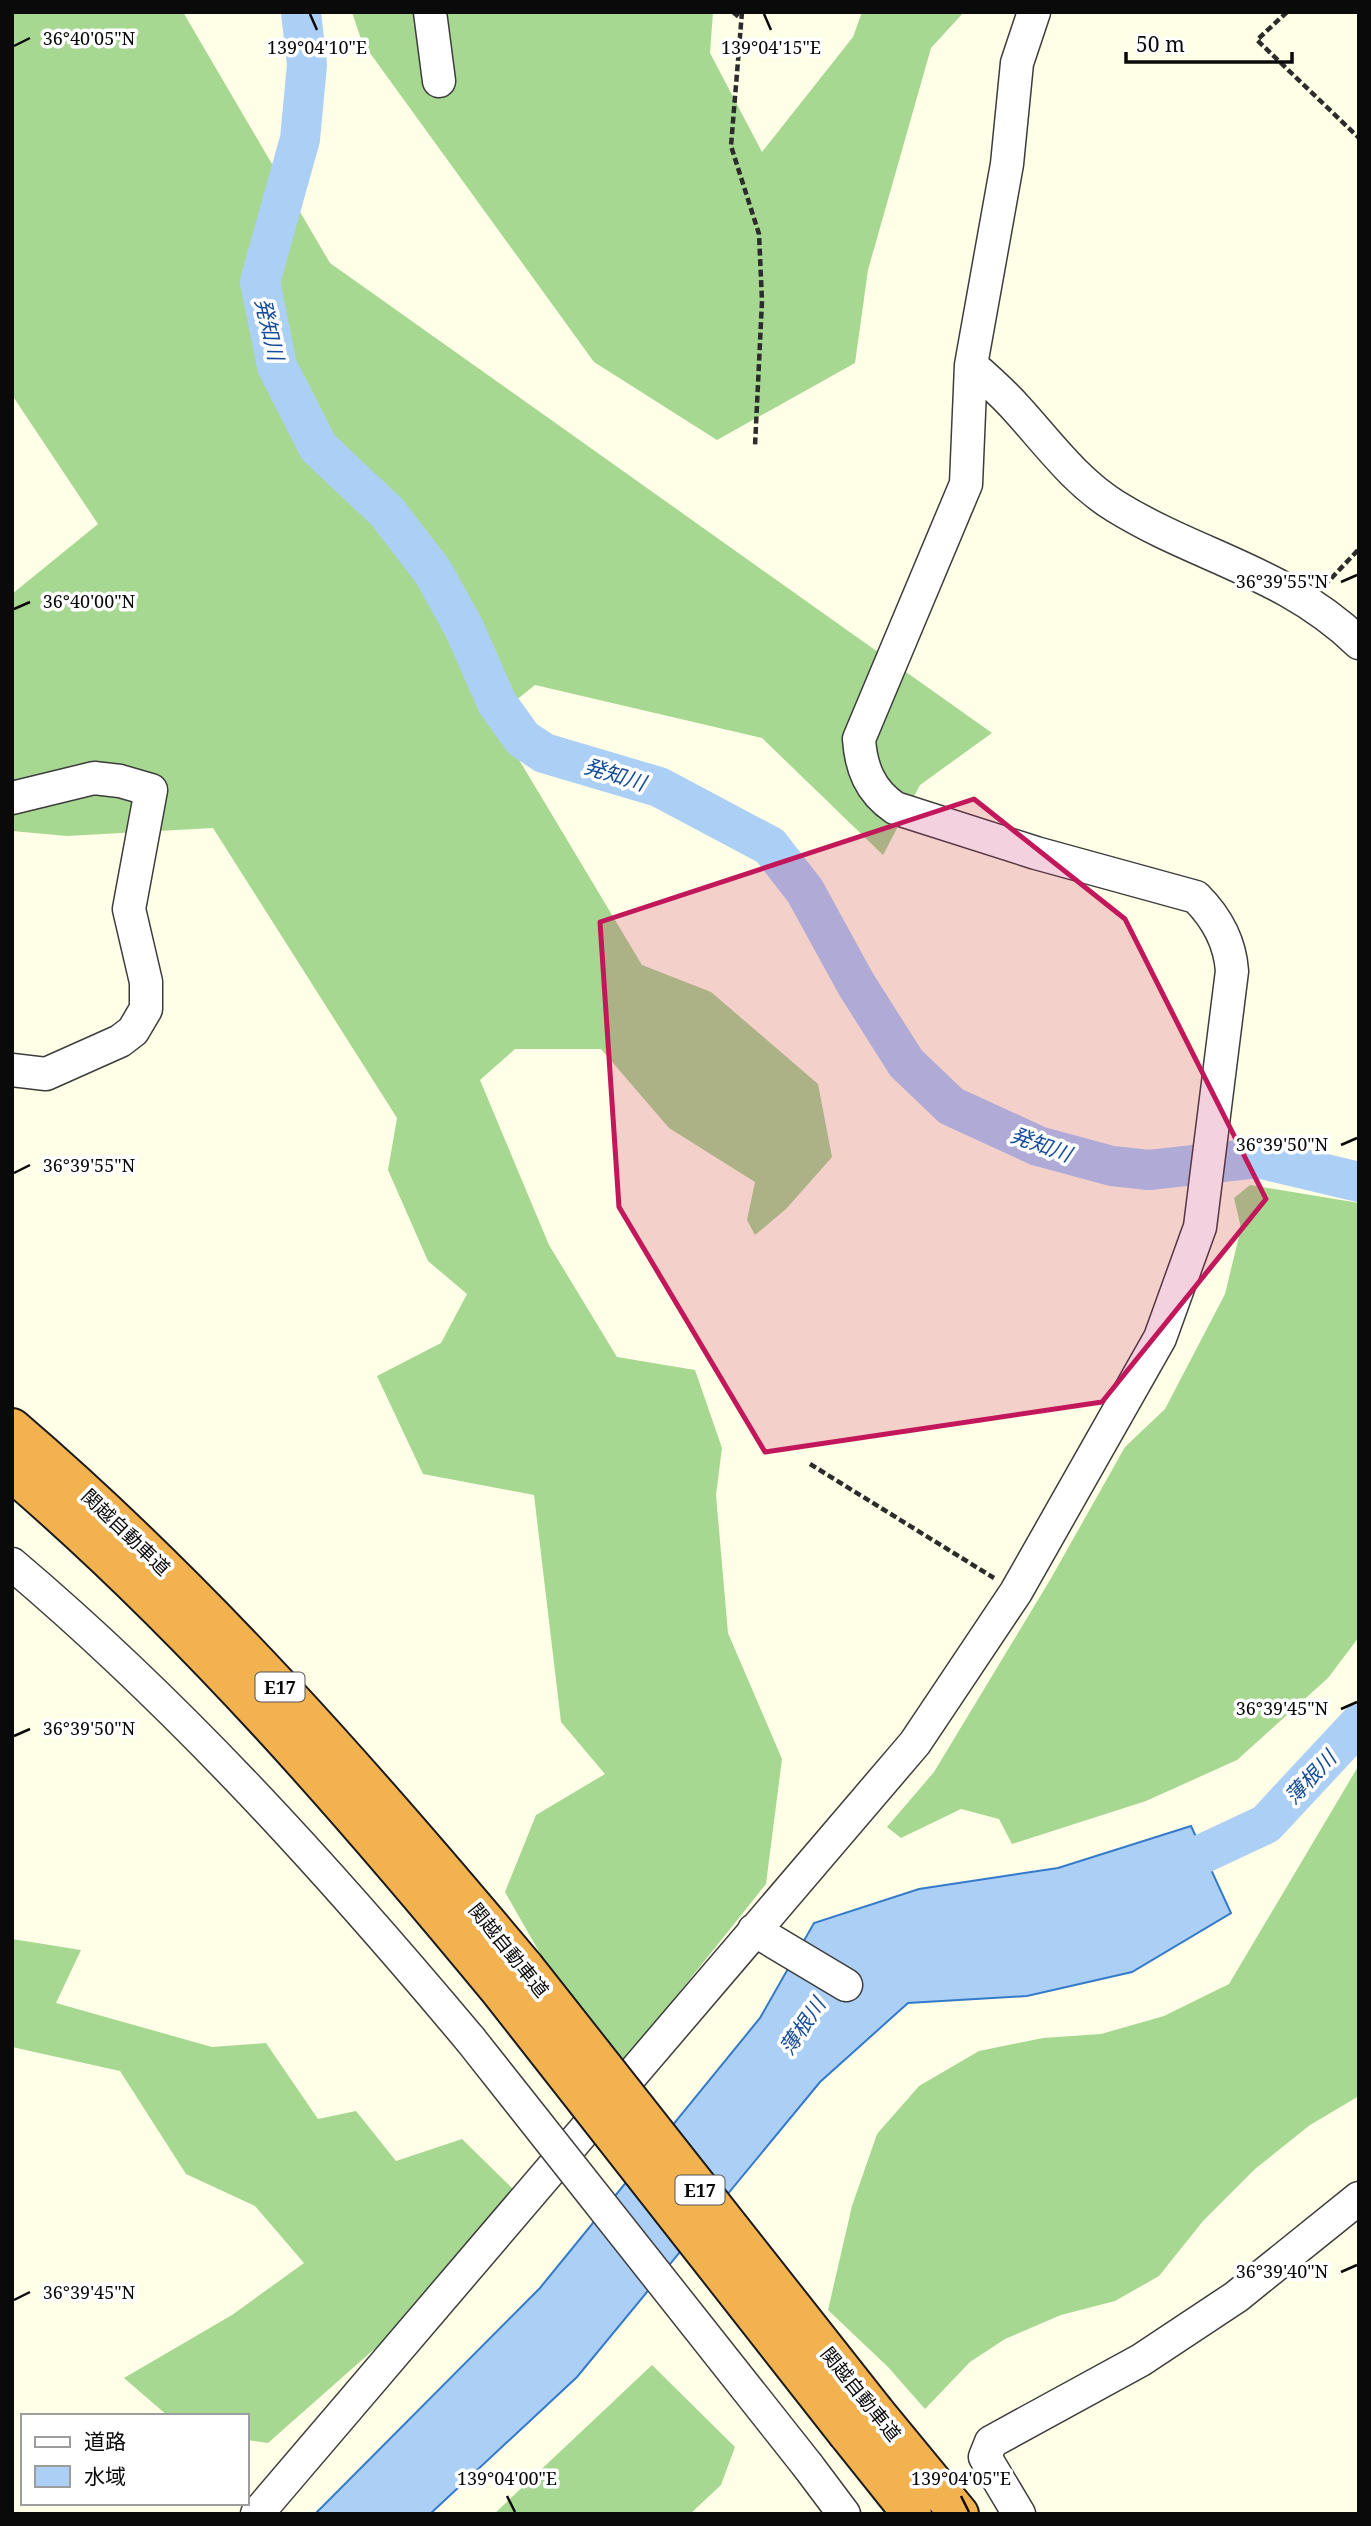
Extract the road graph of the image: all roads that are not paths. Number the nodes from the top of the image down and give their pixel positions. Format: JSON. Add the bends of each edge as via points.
{"nodes":[{"id":1,"x":430,"y":12,"type":"edge"},
{"id":2,"x":1034,"y":12,"type":"edge"},
{"id":3,"x":439,"y":81,"type":"dead end"},
{"id":4,"x":971,"y":365,"type":"junction"},
{"id":5,"x":1359,"y":643,"type":"edge"},
{"id":6,"x":12,"y":798,"type":"edge"},
{"id":7,"x":12,"y":1070,"type":"edge"},
{"id":8,"x":12,"y":1428,"type":"edge"},
{"id":9,"x":12,"y":1472,"type":"edge"},
{"id":10,"x":12,"y":1564,"type":"edge"},
{"id":11,"x":754,"y":1930,"type":"junction"},
{"id":12,"x":514,"y":1981,"type":"junction"},
{"id":13,"x":846,"y":1985,"type":"dead end"},
{"id":14,"x":1359,"y":2198,"type":"edge"},
{"id":15,"x":862,"y":2423,"type":"junction"},
{"id":16,"x":257,"y":2514,"type":"edge"},
{"id":17,"x":844,"y":2514,"type":"edge"},
{"id":18,"x":912,"y":2514,"type":"edge"},
{"id":19,"x":959,"y":2514,"type":"edge"},
{"id":20,"x":1019,"y":2514,"type":"edge"}],
"edges":[{"from":1,"to":3,"type":"street"},
{"from":2,"to":4,"type":"street","via":[[1017,63],[1007,164]]},
{"from":4,"to":5,"type":"street","via":[[1015,406],[1084,485],[1145,524],[1242,565],[1310,603]]},
{"from":4,"to":11,"type":"street","via":[[966,484],[859,739],[861,759],[878,797],[895,808],[1196,897],[1215,920],[1232,971],[1216,1118],[1200,1227],[1160,1338],[1016,1592],[915,1743]]},
{"from":6,"to":7,"type":"street","via":[[94,778],[152,790],[130,909],[146,982],[146,1009],[133,1031],[120,1041],[46,1074]]},
{"from":8,"to":12,"type":"highway","name":"関越自動車道","number":"E17","via":[[162,1566],[349,1762]]},
{"from":9,"to":12,"type":"highway","name":"関越自動車道","number":"E17","via":[[134,1586],[243,1697],[413,1884]]},
{"from":10,"to":17,"type":"street","bridge":true,"via":[[143,1682],[362,1911],[470,2039]]},
{"from":11,"to":13,"type":"street"},
{"from":11,"to":16,"type":"street"},
{"from":12,"to":15,"type":"highway","name":"関越自動車道","number":"E17","bridge":true},
{"from":14,"to":20,"type":"street","via":[[1236,2297],[1163,2346],[991,2442],[985,2457]]},
{"from":15,"to":18,"type":"highway","name":"関越自動車道","number":"E17"},
{"from":15,"to":19,"type":"highway","name":"関越自動車道","number":"E17"}]}
